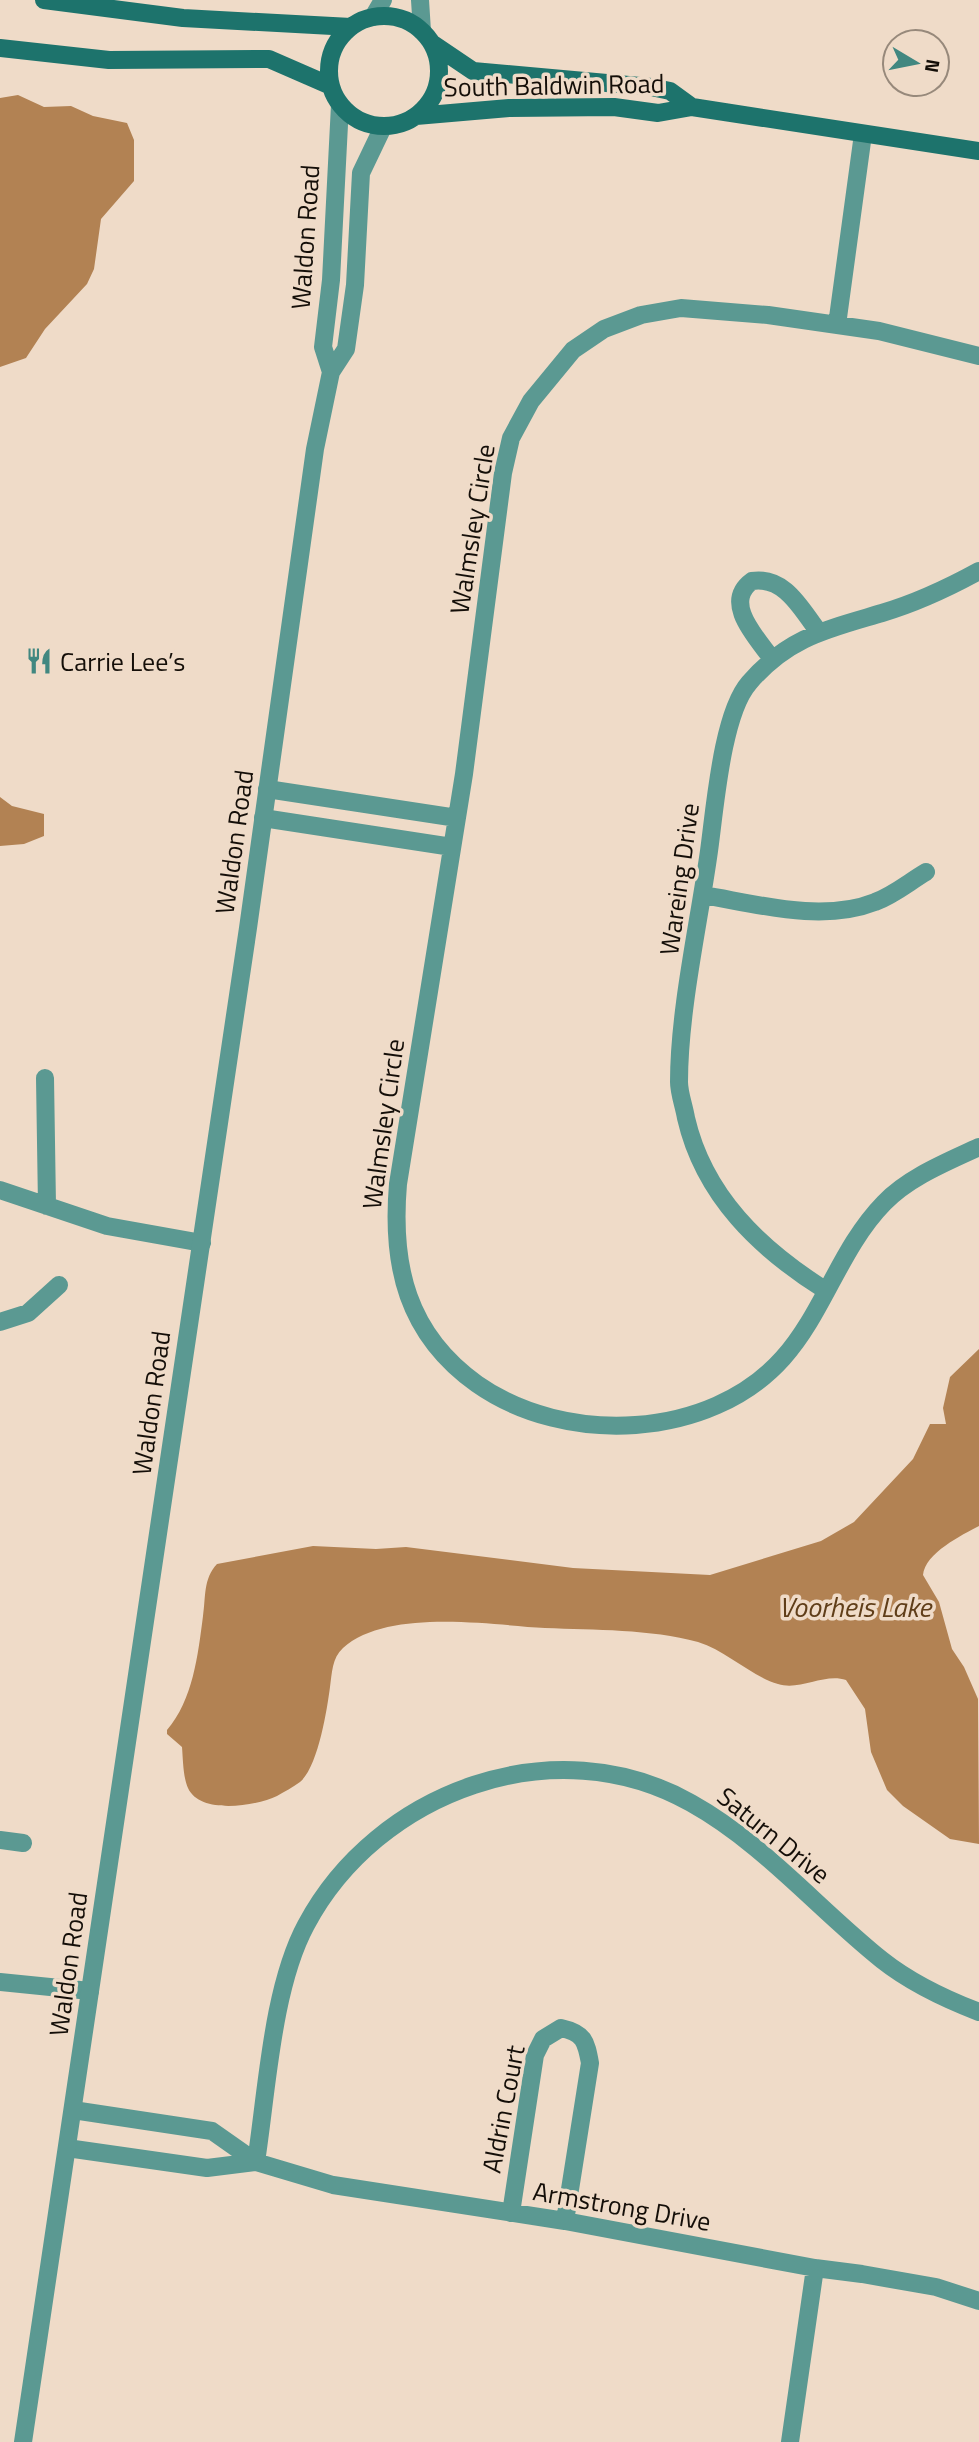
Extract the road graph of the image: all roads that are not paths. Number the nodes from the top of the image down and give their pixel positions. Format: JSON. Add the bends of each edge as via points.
{"nodes":[{"id":1,"x":44,"y":0,"type":"edge"},
{"id":2,"x":383,"y":0,"type":"edge"},
{"id":3,"x":420,"y":0,"type":"edge"},
{"id":4,"x":373,"y":17,"type":"junction"},
{"id":5,"x":351,"y":27,"type":"junction"},
{"id":6,"x":428,"y":38,"type":"junction"},
{"id":7,"x":0,"y":48,"type":"edge"},
{"id":8,"x":331,"y":86,"type":"junction"},
{"id":9,"x":340,"y":105,"type":"junction"},
{"id":10,"x":692,"y":107,"type":"junction"},
{"id":11,"x":416,"y":116,"type":"junction"},
{"id":12,"x":383,"y":127,"type":"junction"},
{"id":13,"x":863,"y":134,"type":"junction"},
{"id":14,"x":979,"y":151,"type":"edge"},
{"id":15,"x":836,"y":325,"type":"junction"},
{"id":16,"x":979,"y":356,"type":"edge"},
{"id":17,"x":331,"y":372,"type":"junction"},
{"id":18,"x":979,"y":571,"type":"edge"},
{"id":19,"x":818,"y":631,"type":"junction"},
{"id":20,"x":772,"y":659,"type":"junction"},
{"id":21,"x":267,"y":789,"type":"junction"},
{"id":22,"x":263,"y":818,"type":"junction"},
{"id":23,"x":457,"y":818,"type":"junction"},
{"id":24,"x":452,"y":846,"type":"junction"},
{"id":25,"x":926,"y":873,"type":"dead end"},
{"id":26,"x":703,"y":895,"type":"junction"},
{"id":27,"x":45,"y":1079,"type":"dead end"},
{"id":28,"x":979,"y":1147,"type":"edge"},
{"id":29,"x":0,"y":1190,"type":"edge"},
{"id":30,"x":47,"y":1206,"type":"junction"},
{"id":31,"x":202,"y":1243,"type":"junction"},
{"id":32,"x":59,"y":1285,"type":"dead end"},
{"id":33,"x":825,"y":1290,"type":"junction"},
{"id":34,"x":0,"y":1322,"type":"edge"},
{"id":35,"x":0,"y":1840,"type":"edge"},
{"id":36,"x":23,"y":1843,"type":"dead end"},
{"id":37,"x":0,"y":1982,"type":"edge"},
{"id":38,"x":90,"y":1991,"type":"junction"},
{"id":39,"x":979,"y":2012,"type":"edge"},
{"id":40,"x":72,"y":2110,"type":"junction"},
{"id":41,"x":67,"y":2148,"type":"junction"},
{"id":42,"x":256,"y":2162,"type":"junction"},
{"id":43,"x":511,"y":2213,"type":"junction"},
{"id":44,"x":565,"y":2221,"type":"junction"},
{"id":45,"x":815,"y":2268,"type":"junction"},
{"id":46,"x":979,"y":2301,"type":"edge"},
{"id":47,"x":23,"y":2442,"type":"edge"},
{"id":48,"x":789,"y":2442,"type":"edge"}],
"edges":[{"from":1,"to":5,"type":"main road","via":[[183,18]]},
{"from":2,"to":4,"type":"street"},
{"from":3,"to":6,"type":"street"},
{"from":4,"to":5,"type":"main road"},
{"from":4,"to":6,"type":"main road","via":[[398,17]]},
{"from":5,"to":8,"type":"main road","via":[[334,47],[329,62]]},
{"from":6,"to":10,"type":"main road","name":"South Baldwin Road","via":[[473,71],[651,87],[670,91]]},
{"from":6,"to":11,"type":"main road","via":[[438,58],[437,88]]},
{"from":7,"to":8,"type":"main road","via":[[109,60],[269,59]]},
{"from":8,"to":9,"type":"main road"},
{"from":9,"to":12,"type":"main road","via":[[365,123]]},
{"from":9,"to":17,"type":"street","name":"Waldon Road","via":[[323,347]]},
{"from":10,"to":11,"type":"main road","name":"South Baldwin Road","via":[[658,113],[614,107],[509,108]]},
{"from":10,"to":13,"type":"main road","name":"South Baldwin Road"},
{"from":11,"to":12,"type":"main road"},
{"from":12,"to":17,"type":"street","name":"Waldon Road","via":[[361,173],[348,336],[346,349]]},
{"from":13,"to":14,"type":"main road","name":"South Baldwin Road"},
{"from":13,"to":15,"type":"street"},
{"from":15,"to":16,"type":"street","name":"Walmsley Circle"},
{"from":15,"to":23,"type":"street","name":"Walmsley Circle","via":[[681,308],[641,315],[604,329],[554,370],[511,438],[503,473]]},
{"from":17,"to":21,"type":"street","name":"Waldon Road","via":[[311,473]]},
{"from":18,"to":19,"type":"street","name":"Wareing Drive","via":[[936,594]]},
{"from":19,"to":20,"type":"street","name":"Wareing Drive"},
{"from":19,"to":20,"type":"street","via":[[782,587],[752,582],[741,594],[740,609]]},
{"from":20,"to":26,"type":"street","name":"Wareing Drive","via":[[747,685],[730,722]]},
{"from":21,"to":22,"type":"street","name":"Waldon Road"},
{"from":21,"to":23,"type":"street"},
{"from":22,"to":24,"type":"street"},
{"from":22,"to":31,"type":"street","name":"Waldon Road"},
{"from":23,"to":24,"type":"street","name":"Walmsley Circle"},
{"from":24,"to":33,"type":"street","name":"Walmsley Circle","via":[[394,1227],[402,1280],[413,1310],[437,1347],[498,1399],[530,1412],[585,1423],[659,1422],[702,1413],[754,1385],[797,1341]]},
{"from":25,"to":26,"type":"street","via":[[872,904],[838,909],[792,910]]},
{"from":26,"to":33,"type":"street","name":"Wareing Drive","via":[[679,1084],[689,1131],[724,1202],[756,1239]]},
{"from":27,"to":30,"type":"street"},
{"from":28,"to":33,"type":"street","name":"Walmsley Circle","via":[[927,1172],[886,1201],[862,1229]]},
{"from":29,"to":30,"type":"street"},
{"from":30,"to":31,"type":"street","via":[[128,1231]]},
{"from":31,"to":38,"type":"street","name":"Waldon Road"},
{"from":32,"to":34,"type":"street","via":[[28,1313]]},
{"from":35,"to":36,"type":"street"},
{"from":37,"to":38,"type":"street"},
{"from":38,"to":40,"type":"street","name":"Waldon Road"},
{"from":39,"to":42,"type":"street","name":"Saturn Drive","via":[[929,1991],[883,1961],[759,1849],[661,1787],[581,1770],[515,1773],[461,1788],[389,1827],[358,1853],[329,1888],[305,1926],[292,1959],[278,2015]]},
{"from":40,"to":41,"type":"street","name":"Waldon Road"},
{"from":40,"to":42,"type":"street","name":"Armstrong Drive","via":[[212,2131]]},
{"from":41,"to":42,"type":"street","name":"Armstrong Drive","via":[[207,2168]]},
{"from":41,"to":47,"type":"street","name":"Waldon Road"},
{"from":42,"to":43,"type":"street","name":"Armstrong Drive","via":[[333,2185]]},
{"from":43,"to":44,"type":"street","name":"Armstrong Drive"},
{"from":43,"to":44,"type":"street","name":"Aldrin Court","via":[[535,2055],[543,2039],[561,2028],[577,2032],[586,2041],[590,2063]]},
{"from":44,"to":45,"type":"street","name":"Armstrong Drive"},
{"from":45,"to":46,"type":"street","name":"Armstrong Drive","via":[[936,2287]]},
{"from":45,"to":48,"type":"street"}]}
